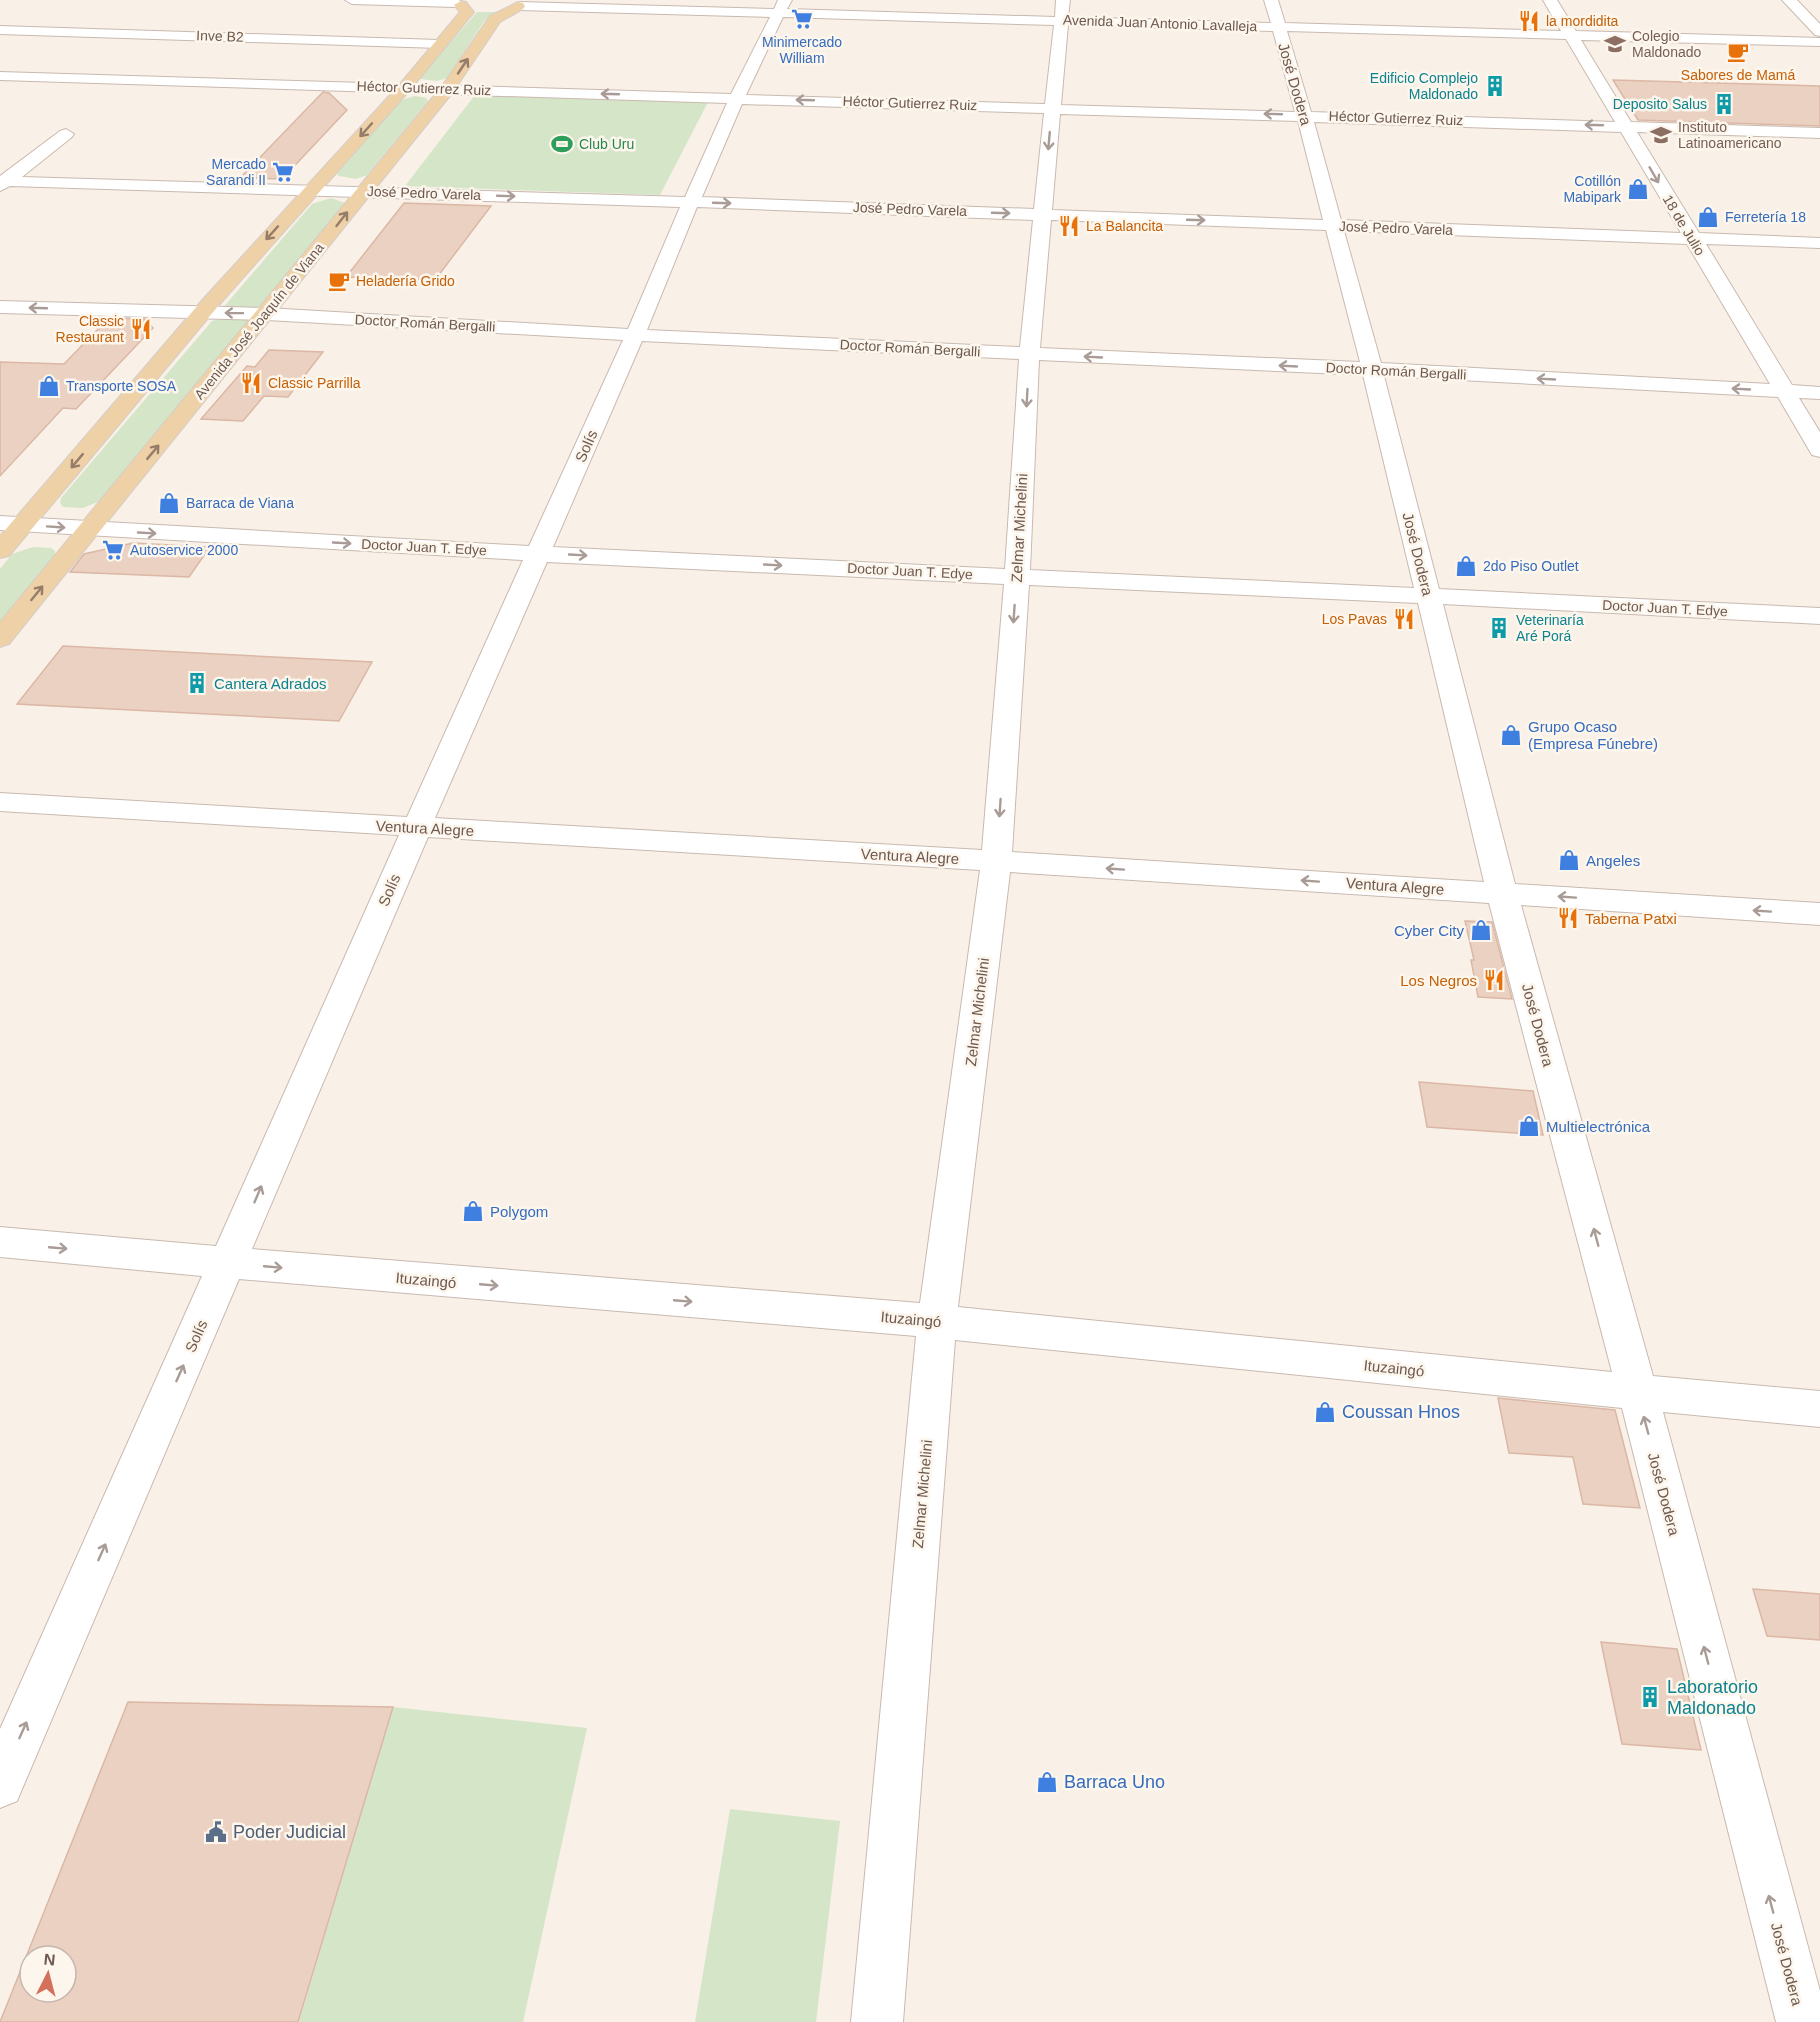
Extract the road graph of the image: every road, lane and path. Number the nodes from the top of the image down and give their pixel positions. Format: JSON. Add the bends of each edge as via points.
{"nodes":[{"id":1,"x":352,"y":0,"type":"edge"},
{"id":2,"x":539,"y":0,"type":"edge"},
{"id":3,"x":563,"y":0,"type":"edge"},
{"id":4,"x":1550,"y":0,"type":"edge"},
{"id":5,"x":1789,"y":0,"type":"edge"},
{"id":6,"x":456,"y":3,"type":"edge"},
{"id":7,"x":518,"y":6,"type":"junction"},
{"id":8,"x":782,"y":6,"type":"edge"},
{"id":9,"x":645,"y":8,"type":"junction"},
{"id":10,"x":1062,"y":10,"type":"edge"},
{"id":11,"x":1275,"y":13,"type":"edge"},
{"id":12,"x":0,"y":30,"type":"edge"},
{"id":13,"x":1820,"y":32,"type":"edge"},
{"id":14,"x":1570,"y":35,"type":"junction"},
{"id":15,"x":1820,"y":42,"type":"edge"},
{"id":16,"x":439,"y":44,"type":"junction"},
{"id":17,"x":0,"y":76,"type":"edge"},
{"id":18,"x":405,"y":87,"type":"junction"},
{"id":19,"x":448,"y":89,"type":"junction"},
{"id":20,"x":737,"y":98,"type":"junction"},
{"id":21,"x":1052,"y":107,"type":"junction"},
{"id":22,"x":1304,"y":115,"type":"junction"},
{"id":23,"x":1626,"y":126,"type":"junction"},
{"id":24,"x":1820,"y":133,"type":"edge"},
{"id":25,"x":66,"y":134,"type":"dead end"},
{"id":26,"x":2,"y":182,"type":"edge"},
{"id":27,"x":312,"y":190,"type":"junction"},
{"id":28,"x":364,"y":191,"type":"junction"},
{"id":29,"x":691,"y":202,"type":"junction"},
{"id":30,"x":1042,"y":214,"type":"junction"},
{"id":31,"x":1334,"y":226,"type":"junction"},
{"id":32,"x":1692,"y":239,"type":"junction"},
{"id":33,"x":1820,"y":243,"type":"edge"},
{"id":34,"x":0,"y":307,"type":"edge"},
{"id":35,"x":201,"y":313,"type":"junction"},
{"id":36,"x":267,"y":314,"type":"junction"},
{"id":37,"x":635,"y":335,"type":"junction"},
{"id":38,"x":1029,"y":354,"type":"junction"},
{"id":39,"x":1372,"y":369,"type":"junction"},
{"id":40,"x":1785,"y":392,"type":"junction"},
{"id":41,"x":1820,"y":393,"type":"edge"},
{"id":42,"x":1820,"y":450,"type":"edge"},
{"id":43,"x":11,"y":524,"type":"edge"},
{"id":44,"x":89,"y":529,"type":"junction"},
{"id":45,"x":0,"y":551,"type":"edge"},
{"id":46,"x":538,"y":554,"type":"junction"},
{"id":47,"x":1017,"y":576,"type":"junction"},
{"id":48,"x":1428,"y":595,"type":"junction"},
{"id":49,"x":1820,"y":616,"type":"edge"},
{"id":50,"x":0,"y":639,"type":"edge"},
{"id":51,"x":0,"y":802,"type":"edge"},
{"id":52,"x":417,"y":827,"type":"junction"},
{"id":53,"x":996,"y":861,"type":"junction"},
{"id":54,"x":1502,"y":893,"type":"junction"},
{"id":55,"x":1820,"y":914,"type":"edge"},
{"id":56,"x":0,"y":1242,"type":"edge"},
{"id":57,"x":228,"y":1264,"type":"junction"},
{"id":58,"x":937,"y":1322,"type":"junction"},
{"id":59,"x":1638,"y":1393,"type":"junction"},
{"id":60,"x":1820,"y":1409,"type":"edge"},
{"id":61,"x":0,"y":1784,"type":"edge"},
{"id":62,"x":877,"y":2022,"type":"edge"},
{"id":63,"x":1802,"y":2022,"type":"edge"}],
"edges":[{"from":1,"to":6,"type":"street"},
{"from":2,"to":7,"type":"main road"},
{"from":3,"to":9,"type":"street","name":"Avenida Juan Antonio Lavalleja"},
{"from":4,"to":14,"type":"street","name":"18 de Julio"},
{"from":5,"to":13,"type":"street"},
{"from":6,"to":7,"type":"main road","via":[[484,8]]},
{"from":6,"to":16,"type":"main road","via":[[467,12]]},
{"from":7,"to":9,"type":"street","name":"Avenida Juan Antonio Lavalleja"},
{"from":19,"to":7,"type":"main road","name":"Avenida José Joaquín de Viana","one_way":true,"via":[[495,19]]},
{"from":8,"to":9,"type":"street","name":"Avenida Juan Antonio Lavalleja"},
{"from":8,"to":10,"type":"street","name":"Avenida Juan Antonio Lavalleja"},
{"from":8,"to":20,"type":"street","name":"Solís"},
{"from":10,"to":11,"type":"street","name":"Avenida Juan Antonio Lavalleja"},
{"from":10,"to":21,"type":"street","name":"Zelmar Michelini"},
{"from":11,"to":14,"type":"street","name":"Avenida Juan Antonio Lavalleja"},
{"from":11,"to":22,"type":"street","name":"José Dodera"},
{"from":12,"to":16,"type":"street","name":"Inve B2"},
{"from":14,"to":15,"type":"street","name":"Avenida Juan Antonio Lavalleja"},
{"from":14,"to":23,"type":"street","name":"18 de Julio"},
{"from":16,"to":18,"type":"main road"},
{"from":17,"to":18,"type":"street","name":"Héctor Gutierrez Ruiz"},
{"from":18,"to":19,"type":"street","name":"Héctor Gutierrez Ruiz"},
{"from":18,"to":27,"type":"main road","one_way":true},
{"from":20,"to":19,"type":"street","name":"Héctor Gutierrez Ruiz","one_way":true},
{"from":19,"to":28,"type":"main road","name":"Avenida José Joaquín de Viana"},
{"from":21,"to":20,"type":"street","name":"Héctor Gutierrez Ruiz","one_way":true},
{"from":20,"to":29,"type":"street","name":"Solís"},
{"from":22,"to":21,"type":"street","name":"Héctor Gutierrez Ruiz","one_way":true},
{"from":21,"to":30,"type":"street","name":"Zelmar Michelini","one_way":true},
{"from":23,"to":22,"type":"street","name":"Héctor Gutierrez Ruiz","one_way":true},
{"from":22,"to":31,"type":"street","name":"José Dodera"},
{"from":23,"to":24,"type":"street","name":"Héctor Gutierrez Ruiz"},
{"from":23,"to":32,"type":"street","name":"18 de Julio","one_way":true},
{"from":25,"to":26,"type":"street"},
{"from":26,"to":27,"type":"street","name":"José Pedro Varela"},
{"from":27,"to":28,"type":"street","name":"José Pedro Varela"},
{"from":27,"to":35,"type":"main road","one_way":true},
{"from":28,"to":29,"type":"street","name":"José Pedro Varela","one_way":true},
{"from":36,"to":28,"type":"main road","name":"Avenida José Joaquín de Viana","one_way":true},
{"from":29,"to":30,"type":"street","name":"José Pedro Varela","one_way":true},
{"from":29,"to":37,"type":"street","name":"Solís"},
{"from":30,"to":31,"type":"street","name":"José Pedro Varela","one_way":true},
{"from":30,"to":38,"type":"street","name":"Zelmar Michelini"},
{"from":31,"to":32,"type":"street","name":"José Pedro Varela"},
{"from":31,"to":39,"type":"street","name":"José Dodera"},
{"from":32,"to":33,"type":"street","name":"José Pedro Varela"},
{"from":32,"to":40,"type":"street","name":"18 de Julio"},
{"from":35,"to":34,"type":"street","name":"Doctor Román Bergalli","one_way":true},
{"from":36,"to":35,"type":"street","name":"Doctor Román Bergalli","one_way":true},
{"from":35,"to":43,"type":"main road","one_way":true},
{"from":36,"to":37,"type":"street","name":"Doctor Román Bergalli"},
{"from":44,"to":36,"type":"main road","name":"Avenida José Joaquín de Viana","one_way":true},
{"from":37,"to":38,"type":"street","name":"Doctor Román Bergalli"},
{"from":37,"to":46,"type":"street","name":"Solís"},
{"from":39,"to":38,"type":"street","name":"Doctor Román Bergalli","one_way":true},
{"from":38,"to":47,"type":"street","name":"Zelmar Michelini","one_way":true},
{"from":40,"to":39,"type":"street","name":"Doctor Román Bergalli","one_way":true},
{"from":39,"to":48,"type":"street","name":"José Dodera"},
{"from":40,"to":41,"type":"street","name":"Doctor Román Bergalli"},
{"from":40,"to":42,"type":"street","name":"18 de Julio"},
{"from":43,"to":44,"type":"street","name":"Doctor Juan T. Edye","one_way":true},
{"from":43,"to":45,"type":"main road"},
{"from":44,"to":46,"type":"street","name":"Doctor Juan T. Edye","one_way":true},
{"from":50,"to":44,"type":"main road","name":"Avenida José Joaquín de Viana","one_way":true},
{"from":46,"to":47,"type":"street","name":"Doctor Juan T. Edye","one_way":true},
{"from":46,"to":52,"type":"street","name":"Solís"},
{"from":47,"to":48,"type":"street","name":"Doctor Juan T. Edye"},
{"from":47,"to":53,"type":"street","name":"Zelmar Michelini","one_way":true},
{"from":48,"to":49,"type":"street","name":"Doctor Juan T. Edye"},
{"from":48,"to":54,"type":"street","name":"José Dodera"},
{"from":51,"to":52,"type":"street","name":"Ventura Alegre"},
{"from":52,"to":53,"type":"street","name":"Ventura Alegre"},
{"from":57,"to":52,"type":"street","name":"Solís","one_way":true},
{"from":54,"to":53,"type":"street","name":"Ventura Alegre","one_way":true},
{"from":53,"to":58,"type":"street","name":"Zelmar Michelini"},
{"from":55,"to":54,"type":"street","name":"Ventura Alegre","one_way":true},
{"from":59,"to":54,"type":"street","name":"José Dodera","one_way":true},
{"from":56,"to":57,"type":"street","name":"Ituzaingó","one_way":true},
{"from":57,"to":58,"type":"street","name":"Ituzaingó","one_way":true},
{"from":61,"to":57,"type":"street","name":"Solís","one_way":true},
{"from":58,"to":59,"type":"street","name":"Ituzaingó"},
{"from":58,"to":62,"type":"street","name":"Zelmar Michelini"},
{"from":59,"to":60,"type":"street","name":"Ituzaingó"},
{"from":63,"to":59,"type":"street","name":"José Dodera","one_way":true}]}
